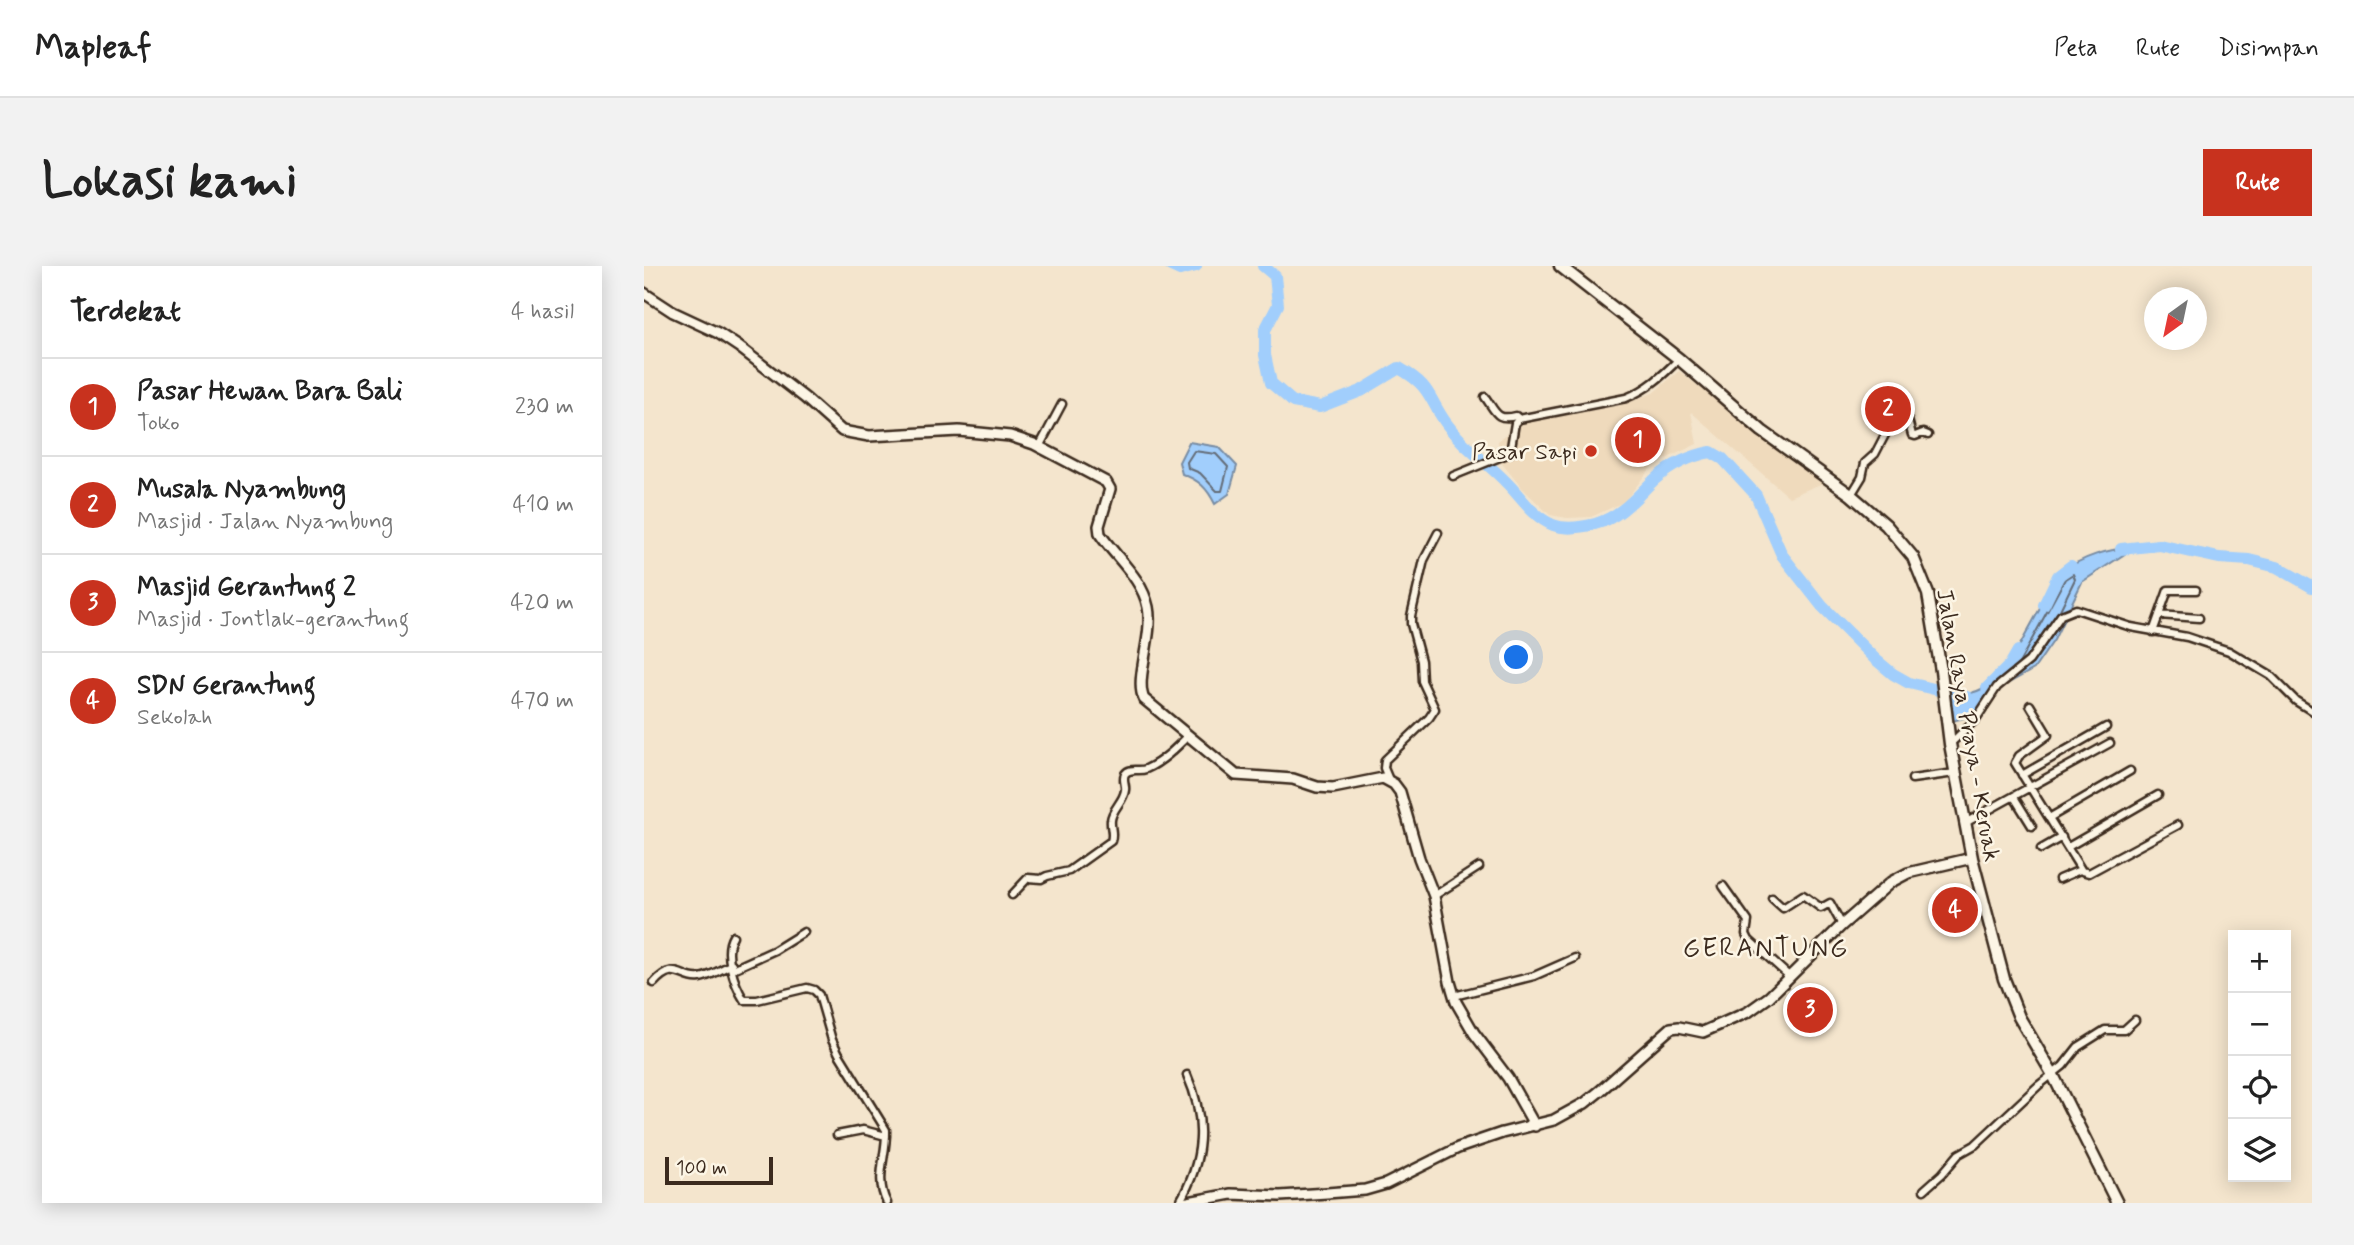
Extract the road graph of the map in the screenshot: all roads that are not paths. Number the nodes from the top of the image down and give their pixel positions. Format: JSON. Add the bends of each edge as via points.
{"nodes":[{"id":1,"x":1560,"y":266,"type":"edge"},
{"id":2,"x":644,"y":293,"type":"edge"},
{"id":3,"x":1679,"y":359,"type":"junction"},
{"id":4,"x":1485,"y":397,"type":"dead end"},
{"id":5,"x":1062,"y":404,"type":"dead end"},
{"id":6,"x":1519,"y":419,"type":"junction"},
{"id":7,"x":1927,"y":435,"type":"dead end"},
{"id":8,"x":1039,"y":447,"type":"junction"},
{"id":9,"x":1453,"y":476,"type":"dead end"},
{"id":10,"x":1851,"y":495,"type":"junction"},
{"id":11,"x":1438,"y":533,"type":"dead end"},
{"id":12,"x":2196,"y":590,"type":"dead end"},
{"id":13,"x":2159,"y":615,"type":"junction"},
{"id":14,"x":2199,"y":618,"type":"dead end"},
{"id":15,"x":2153,"y":632,"type":"junction"},
{"id":16,"x":2030,"y":705,"type":"dead end"},
{"id":17,"x":2312,"y":711,"type":"edge"},
{"id":18,"x":2106,"y":727,"type":"dead end"},
{"id":19,"x":1189,"y":736,"type":"junction"},
{"id":20,"x":2110,"y":743,"type":"dead end"},
{"id":21,"x":1950,"y":744,"type":"junction"},
{"id":22,"x":2130,"y":771,"type":"dead end"},
{"id":23,"x":1955,"y":773,"type":"junction"},
{"id":24,"x":2022,"y":775,"type":"junction"},
{"id":25,"x":1912,"y":779,"type":"dead end"},
{"id":26,"x":1389,"y":780,"type":"junction"},
{"id":27,"x":2030,"y":788,"type":"junction"},
{"id":28,"x":2158,"y":795,"type":"dead end"},
{"id":29,"x":2014,"y":797,"type":"junction"},
{"id":30,"x":2049,"y":818,"type":"junction"},
{"id":31,"x":1965,"y":823,"type":"junction"},
{"id":32,"x":2178,"y":825,"type":"dead end"},
{"id":33,"x":2032,"y":826,"type":"dead end"},
{"id":34,"x":2062,"y":837,"type":"junction"},
{"id":35,"x":2068,"y":847,"type":"junction"},
{"id":36,"x":2041,"y":849,"type":"dead end"},
{"id":37,"x":1972,"y":858,"type":"junction"},
{"id":38,"x":1479,"y":867,"type":"dead end"},
{"id":39,"x":2080,"y":870,"type":"junction"},
{"id":40,"x":2059,"y":879,"type":"dead end"},
{"id":41,"x":1723,"y":886,"type":"dead end"},
{"id":42,"x":1012,"y":895,"type":"dead end"},
{"id":43,"x":1434,"y":896,"type":"junction"},
{"id":44,"x":1772,"y":898,"type":"dead end"},
{"id":45,"x":1842,"y":925,"type":"junction"},
{"id":46,"x":804,"y":932,"type":"dead end"},
{"id":47,"x":733,"y":936,"type":"dead end"},
{"id":48,"x":1575,"y":958,"type":"dead end"},
{"id":49,"x":732,"y":967,"type":"junction"},
{"id":50,"x":1789,"y":976,"type":"junction"},
{"id":51,"x":654,"y":983,"type":"dead end"},
{"id":52,"x":1454,"y":996,"type":"junction"},
{"id":53,"x":2135,"y":1020,"type":"dead end"},
{"id":54,"x":1186,"y":1075,"type":"dead end"},
{"id":55,"x":2053,"y":1075,"type":"junction"},
{"id":56,"x":1535,"y":1126,"type":"junction"},
{"id":57,"x":837,"y":1135,"type":"dead end"},
{"id":58,"x":886,"y":1136,"type":"junction"},
{"id":59,"x":1924,"y":1191,"type":"dead end"},
{"id":60,"x":887,"y":1203,"type":"edge"},
{"id":61,"x":1181,"y":1203,"type":"edge"},
{"id":62,"x":2117,"y":1203,"type":"edge"}],
"edges":[{"from":1,"to":3,"type":"main road","name":"Jalan Raya Praya - Keruak"},
{"from":2,"to":8,"type":"street","via":[[739,347],[842,431],[869,436],[974,431],[1010,436]]},
{"from":3,"to":6,"type":"street","via":[[1657,381],[1626,398]]},
{"from":3,"to":10,"type":"main road","name":"Jalan Raya Praya - Keruak","via":[[1762,431]]},
{"from":4,"to":6,"type":"street","via":[[1499,417]]},
{"from":5,"to":8,"type":"street"},
{"from":6,"to":9,"type":"street","via":[[1510,453]]},
{"from":7,"to":10,"type":"street","via":[[1912,435],[1905,410],[1898,409]]},
{"from":8,"to":19,"type":"street","via":[[1110,487],[1099,530],[1136,580],[1149,612],[1140,692],[1148,704]]},
{"from":10,"to":21,"type":"main road","name":"Jalan Raya Praya - Keruak","via":[[1886,525],[1919,568],[1928,594]]},
{"from":11,"to":26,"type":"street","via":[[1424,560],[1411,616],[1422,681],[1435,709],[1385,760]]},
{"from":12,"to":13,"type":"street","via":[[2169,590]]},
{"from":13,"to":14,"type":"street"},
{"from":13,"to":15,"type":"street"},
{"from":15,"to":17,"type":"street","via":[[2199,640],[2241,657]]},
{"from":15,"to":21,"type":"street","via":[[2080,609],[2069,611],[2057,619],[2029,661],[1997,687],[1976,719]]},
{"from":16,"to":24,"type":"street","via":[[2048,736],[2016,758]]},
{"from":18,"to":24,"type":"street"},
{"from":19,"to":26,"type":"street","via":[[1241,777],[1293,779],[1334,788]]},
{"from":19,"to":42,"type":"street","via":[[1162,760],[1143,771],[1126,773],[1125,794],[1111,819],[1111,841],[1069,871],[1027,879]]},
{"from":20,"to":27,"type":"street"},
{"from":21,"to":23,"type":"main road","name":"Jalan Raya Praya - Keruak"},
{"from":22,"to":30,"type":"street"},
{"from":23,"to":25,"type":"street"},
{"from":23,"to":31,"type":"main road","name":"Jalan Raya Praya - Keruak"},
{"from":24,"to":27,"type":"street"},
{"from":26,"to":43,"type":"street","via":[[1399,792]]},
{"from":27,"to":29,"type":"street"},
{"from":27,"to":30,"type":"street"},
{"from":28,"to":35,"type":"street"},
{"from":29,"to":31,"type":"street"},
{"from":29,"to":33,"type":"street"},
{"from":30,"to":34,"type":"street"},
{"from":31,"to":37,"type":"main road","name":"Jalan Raya Praya - Keruak"},
{"from":32,"to":39,"type":"street","via":[[2089,873]]},
{"from":34,"to":35,"type":"street"},
{"from":34,"to":36,"type":"street"},
{"from":35,"to":39,"type":"street"},
{"from":37,"to":45,"type":"street","via":[[1901,876]]},
{"from":37,"to":55,"type":"main road","name":"Jalan Raya Praya - Keruak","via":[[2008,990]]},
{"from":38,"to":43,"type":"street"},
{"from":39,"to":40,"type":"street"},
{"from":41,"to":50,"type":"street","via":[[1748,921],[1749,940]]},
{"from":43,"to":52,"type":"street"},
{"from":44,"to":45,"type":"street","via":[[1783,908],[1803,895],[1821,908],[1830,903]]},
{"from":45,"to":50,"type":"street"},
{"from":46,"to":49,"type":"street","via":[[775,950]]},
{"from":47,"to":49,"type":"street","via":[[729,950]]},
{"from":48,"to":52,"type":"street","via":[[1534,976]]},
{"from":49,"to":51,"type":"street","via":[[699,979],[669,972]]},
{"from":49,"to":58,"type":"street","via":[[741,995],[749,1001],[807,988],[817,991],[832,1040]]},
{"from":50,"to":56,"type":"street","via":[[1764,1002],[1727,1022],[1703,1032],[1675,1027],[1667,1031],[1585,1103]]},
{"from":52,"to":56,"type":"street"},
{"from":53,"to":55,"type":"street","via":[[2124,1030],[2105,1030],[2078,1047]]},
{"from":54,"to":61,"type":"street","via":[[1199,1109],[1200,1135],[1195,1172]]},
{"from":55,"to":59,"type":"street","via":[[1959,1154]]},
{"from":55,"to":62,"type":"main road","name":"Jalan Raya Praya - Keruak"},
{"from":56,"to":61,"type":"street","via":[[1458,1148],[1376,1188],[1280,1196],[1231,1194]]},
{"from":57,"to":58,"type":"street","via":[[863,1130]]},
{"from":58,"to":60,"type":"street","via":[[880,1184]]}]}
